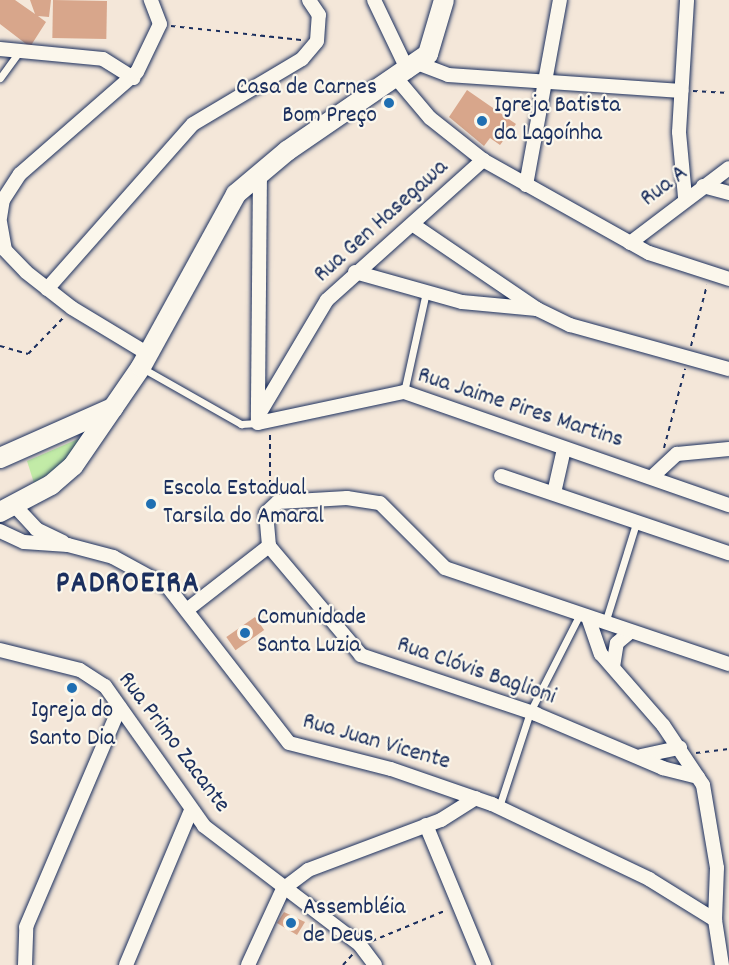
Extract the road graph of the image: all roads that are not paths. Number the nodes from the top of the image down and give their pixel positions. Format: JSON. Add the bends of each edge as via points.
{"nodes":[{"id":1,"x":151,"y":0,"type":"edge"},
{"id":2,"x":309,"y":0,"type":"edge"},
{"id":3,"x":374,"y":0,"type":"edge"},
{"id":4,"x":444,"y":0,"type":"edge"},
{"id":5,"x":560,"y":0,"type":"edge"},
{"id":6,"x":687,"y":0,"type":"edge"},
{"id":7,"x":0,"y":49,"type":"edge"},
{"id":8,"x":19,"y":52,"type":"junction"},
{"id":9,"x":407,"y":71,"type":"junction"},
{"id":10,"x":0,"y":78,"type":"edge"},
{"id":11,"x":133,"y":78,"type":"junction"},
{"id":12,"x":543,"y":82,"type":"junction"},
{"id":13,"x":681,"y":91,"type":"junction"},
{"id":14,"x":483,"y":160,"type":"junction"},
{"id":15,"x":729,"y":168,"type":"edge"},
{"id":16,"x":260,"y":172,"type":"junction"},
{"id":17,"x":526,"y":185,"type":"junction"},
{"id":18,"x":703,"y":186,"type":"junction"},
{"id":19,"x":729,"y":193,"type":"edge"},
{"id":20,"x":685,"y":197,"type":"junction"},
{"id":21,"x":0,"y":220,"type":"edge"},
{"id":22,"x":415,"y":226,"type":"junction"},
{"id":23,"x":630,"y":243,"type":"junction"},
{"id":24,"x":355,"y":272,"type":"junction"},
{"id":25,"x":729,"y":279,"type":"edge"},
{"id":26,"x":47,"y":289,"type":"junction"},
{"id":27,"x":426,"y":292,"type":"junction"},
{"id":28,"x":537,"y":309,"type":"junction"},
{"id":29,"x":145,"y":360,"type":"junction"},
{"id":30,"x":729,"y":369,"type":"edge"},
{"id":31,"x":404,"y":393,"type":"junction"},
{"id":32,"x":116,"y":407,"type":"junction"},
{"id":33,"x":263,"y":420,"type":"junction"},
{"id":34,"x":564,"y":449,"type":"junction"},
{"id":35,"x":729,"y":449,"type":"edge"},
{"id":36,"x":0,"y":458,"type":"edge"},
{"id":37,"x":501,"y":476,"type":"dead end"},
{"id":38,"x":652,"y":477,"type":"junction"},
{"id":39,"x":554,"y":493,"type":"junction"},
{"id":40,"x":729,"y":506,"type":"edge"},
{"id":41,"x":7,"y":509,"type":"edge"},
{"id":42,"x":637,"y":520,"type":"junction"},
{"id":43,"x":0,"y":531,"type":"edge"},
{"id":44,"x":68,"y":545,"type":"junction"},
{"id":45,"x":269,"y":546,"type":"junction"},
{"id":46,"x":729,"y":552,"type":"edge"},
{"id":47,"x":188,"y":609,"type":"junction"},
{"id":48,"x":584,"y":618,"type":"junction"},
{"id":49,"x":604,"y":626,"type":"junction"},
{"id":50,"x":629,"y":633,"type":"junction"},
{"id":51,"x":0,"y":650,"type":"edge"},
{"id":52,"x":729,"y":664,"type":"edge"},
{"id":53,"x":613,"y":667,"type":"junction"},
{"id":54,"x":120,"y":707,"type":"junction"},
{"id":55,"x":531,"y":712,"type":"junction"},
{"id":56,"x":682,"y":751,"type":"junction"},
{"id":57,"x":641,"y":756,"type":"junction"},
{"id":58,"x":698,"y":777,"type":"junction"},
{"id":59,"x":476,"y":798,"type":"junction"},
{"id":60,"x":499,"y":807,"type":"junction"},
{"id":61,"x":191,"y":810,"type":"junction"},
{"id":62,"x":204,"y":825,"type":"junction"},
{"id":63,"x":426,"y":825,"type":"junction"},
{"id":64,"x":176,"y":843,"type":"junction"},
{"id":65,"x":717,"y":868,"type":"junction"},
{"id":66,"x":283,"y":889,"type":"junction"},
{"id":67,"x":694,"y":905,"type":"junction"},
{"id":68,"x":715,"y":920,"type":"junction"},
{"id":69,"x":25,"y":965,"type":"edge"},
{"id":70,"x":126,"y":965,"type":"edge"},
{"id":71,"x":248,"y":965,"type":"edge"},
{"id":72,"x":375,"y":965,"type":"edge"},
{"id":73,"x":484,"y":965,"type":"edge"},
{"id":74,"x":722,"y":965,"type":"edge"}],
"edges":[{"from":1,"to":11,"type":"street","via":[[160,24]]},
{"from":2,"to":26,"type":"street","via":[[319,15],[318,41],[302,59],[193,124]]},
{"from":3,"to":9,"type":"street"},
{"from":4,"to":9,"type":"main road","via":[[428,54]]},
{"from":5,"to":12,"type":"street"},
{"from":6,"to":13,"type":"street"},
{"from":7,"to":8,"type":"street"},
{"from":8,"to":10,"type":"lane"},
{"from":8,"to":11,"type":"street","via":[[103,59]]},
{"from":9,"to":12,"type":"street"},
{"from":9,"to":14,"type":"street","via":[[430,118]]},
{"from":9,"to":16,"type":"main road"},
{"from":11,"to":21,"type":"street","via":[[20,174],[3,200]]},
{"from":12,"to":13,"type":"street"},
{"from":12,"to":17,"type":"street"},
{"from":13,"to":20,"type":"street"},
{"from":14,"to":17,"type":"street"},
{"from":14,"to":22,"type":"street","name":"Rua Gen Hasegawa"},
{"from":15,"to":18,"type":"street","name":"Rua A"},
{"from":16,"to":29,"type":"main road","via":[[218,218]]},
{"from":16,"to":33,"type":"street"},
{"from":17,"to":23,"type":"street"},
{"from":18,"to":19,"type":"street"},
{"from":18,"to":20,"type":"street","name":"Rua A"},
{"from":20,"to":23,"type":"street","name":"Rua A"},
{"from":21,"to":26,"type":"street","via":[[5,250]]},
{"from":22,"to":24,"type":"street","name":"Rua Gen Hasegawa"},
{"from":22,"to":28,"type":"street"},
{"from":23,"to":25,"type":"street","via":[[673,263]]},
{"from":24,"to":27,"type":"street"},
{"from":24,"to":33,"type":"street","name":"Rua Gen Hasegawa","via":[[309,326]]},
{"from":26,"to":29,"type":"street"},
{"from":27,"to":28,"type":"street","via":[[488,307]]},
{"from":27,"to":31,"type":"lane"},
{"from":28,"to":30,"type":"street","via":[[580,328]]},
{"from":29,"to":32,"type":"main road"},
{"from":29,"to":33,"type":"lane","via":[[241,424]]},
{"from":31,"to":33,"type":"street","name":"Rua Jaime Pires Martins"},
{"from":31,"to":34,"type":"street","name":"Rua Jaime Pires Martins"},
{"from":32,"to":36,"type":"main road"},
{"from":32,"to":41,"type":"main road","via":[[73,466]]},
{"from":34,"to":38,"type":"street","name":"Rua Jaime Pires Martins"},
{"from":34,"to":39,"type":"street"},
{"from":35,"to":38,"type":"street","via":[[677,454]]},
{"from":37,"to":39,"type":"street"},
{"from":38,"to":40,"type":"street","name":"Rua Jaime Pires Martins"},
{"from":39,"to":42,"type":"street"},
{"from":41,"to":44,"type":"street","name":"Rua Juan Vicente"},
{"from":42,"to":46,"type":"street"},
{"from":42,"to":49,"type":"lane"},
{"from":43,"to":44,"type":"street","name":"Rua Juan Vicente","via":[[24,542]]},
{"from":44,"to":47,"type":"street","name":"Rua Juan Vicente","via":[[149,573]]},
{"from":45,"to":47,"type":"street"},
{"from":45,"to":48,"type":"street","via":[[270,506],[347,498],[380,503],[445,568]]},
{"from":45,"to":55,"type":"street","name":"Rua Clóvis Baglioni","via":[[360,655]]},
{"from":47,"to":59,"type":"street","name":"Rua Juan Vicente","via":[[272,728],[289,743]]},
{"from":48,"to":49,"type":"street"},
{"from":48,"to":53,"type":"street","via":[[597,648]]},
{"from":48,"to":55,"type":"lane"},
{"from":49,"to":50,"type":"street"},
{"from":50,"to":52,"type":"street"},
{"from":50,"to":53,"type":"street","via":[[617,643]]},
{"from":51,"to":54,"type":"street","name":"Rua Primo Zacante","via":[[80,670],[105,686]]},
{"from":53,"to":56,"type":"street"},
{"from":54,"to":61,"type":"street","name":"Rua Primo Zacante"},
{"from":54,"to":69,"type":"street","via":[[36,898],[22,947]]},
{"from":55,"to":57,"type":"street","name":"Rua Clóvis Baglioni"},
{"from":55,"to":60,"type":"lane"},
{"from":56,"to":57,"type":"street"},
{"from":56,"to":58,"type":"street"},
{"from":57,"to":58,"type":"street","name":"Rua Clóvis Baglioni"},
{"from":58,"to":65,"type":"street","via":[[710,810]]},
{"from":59,"to":60,"type":"street","name":"Rua Juan Vicente"},
{"from":59,"to":63,"type":"street"},
{"from":60,"to":67,"type":"street","name":"Rua Juan Vicente"},
{"from":61,"to":62,"type":"street","name":"Rua Primo Zacante"},
{"from":61,"to":64,"type":"street"},
{"from":62,"to":64,"type":"street"},
{"from":62,"to":66,"type":"street","name":"Rua Primo Zacante"},
{"from":63,"to":66,"type":"street","via":[[326,862]]},
{"from":63,"to":73,"type":"street"},
{"from":64,"to":70,"type":"street"},
{"from":65,"to":67,"type":"street","via":[[705,898]]},
{"from":65,"to":68,"type":"street"},
{"from":66,"to":71,"type":"street"},
{"from":66,"to":72,"type":"street","name":"Rua Primo Zacante","via":[[360,945]]},
{"from":67,"to":68,"type":"street","name":"Rua Juan Vicente"},
{"from":68,"to":74,"type":"street"}]}
